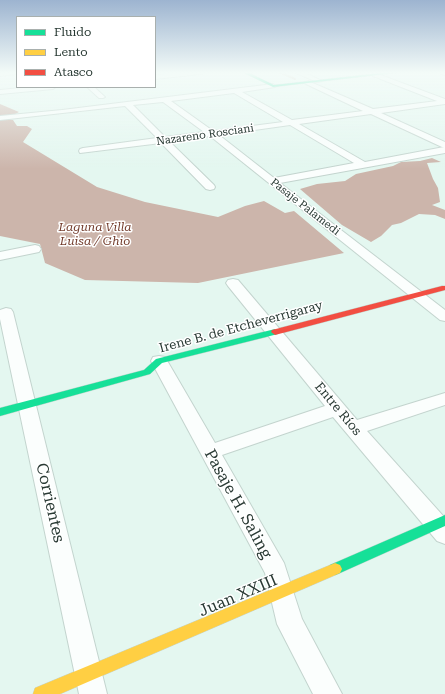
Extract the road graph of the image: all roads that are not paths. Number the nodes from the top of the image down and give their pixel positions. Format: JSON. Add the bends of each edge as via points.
{"nodes":[{"id":1,"x":124,"y":104,"type":"edge"},
{"id":2,"x":127,"y":104,"type":"edge"},
{"id":3,"x":171,"y":104,"type":"edge"},
{"id":4,"x":260,"y":104,"type":"edge"},
{"id":5,"x":355,"y":104,"type":"edge"},
{"id":6,"x":428,"y":104,"type":"edge"},
{"id":7,"x":28,"y":107,"type":"dead end"},
{"id":8,"x":372,"y":112,"type":"junction"},
{"id":9,"x":38,"y":114,"type":"junction"},
{"id":10,"x":0,"y":118,"type":"edge"},
{"id":11,"x":294,"y":123,"type":"junction"},
{"id":12,"x":212,"y":134,"type":"junction"},
{"id":13,"x":92,"y":140,"type":"dead end"},
{"id":14,"x":164,"y":141,"type":"junction"},
{"id":15,"x":445,"y":145,"type":"edge"},
{"id":16,"x":100,"y":149,"type":"junction"},
{"id":17,"x":445,"y":150,"type":"edge"},
{"id":18,"x":83,"y":151,"type":"dead end"},
{"id":19,"x":362,"y":164,"type":"junction"},
{"id":20,"x":273,"y":181,"type":"junction"},
{"id":21,"x":210,"y":187,"type":"dead end"},
{"id":22,"x":35,"y":249,"type":"dead end"},
{"id":23,"x":0,"y":256,"type":"edge"},
{"id":24,"x":233,"y":283,"type":"dead end"},
{"id":25,"x":445,"y":288,"type":"edge"},
{"id":26,"x":417,"y":295,"type":"junction"},
{"id":27,"x":6,"y":312,"type":"dead end"},
{"id":28,"x":445,"y":317,"type":"edge"},
{"id":29,"x":274,"y":331,"type":"junction"},
{"id":30,"x":159,"y":361,"type":"junction"},
{"id":31,"x":445,"y":399,"type":"edge"},
{"id":32,"x":28,"y":405,"type":"junction"},
{"id":33,"x":337,"y":409,"type":"junction"},
{"id":34,"x":0,"y":412,"type":"edge"},
{"id":35,"x":353,"y":428,"type":"junction"},
{"id":36,"x":209,"y":452,"type":"junction"},
{"id":37,"x":442,"y":526,"type":"edge"},
{"id":38,"x":282,"y":594,"type":"junction"},
{"id":39,"x":91,"y":684,"type":"edge"},
{"id":40,"x":41,"y":694,"type":"edge"},
{"id":41,"x":328,"y":694,"type":"edge"}],
"edges":[{"from":1,"to":9,"type":"street"},
{"from":2,"to":14,"type":"street"},
{"from":3,"to":12,"type":"street","name":"Pasaje Palamedi"},
{"from":4,"to":11,"type":"street"},
{"from":5,"to":8,"type":"street"},
{"from":6,"to":8,"type":"street","name":"Nazareno Rosciani"},
{"from":7,"to":9,"type":"street"},
{"from":8,"to":11,"type":"street","name":"Nazareno Rosciani"},
{"from":8,"to":15,"type":"street"},
{"from":9,"to":10,"type":"street"},
{"from":11,"to":12,"type":"street","name":"Nazareno Rosciani"},
{"from":11,"to":19,"type":"street"},
{"from":12,"to":14,"type":"street","name":"Nazareno Rosciani"},
{"from":12,"to":20,"type":"street","name":"Pasaje Palamedi"},
{"from":13,"to":16,"type":"street"},
{"from":14,"to":16,"type":"street","name":"Nazareno Rosciani"},
{"from":14,"to":21,"type":"street"},
{"from":16,"to":18,"type":"street","name":"Nazareno Rosciani"},
{"from":17,"to":19,"type":"street"},
{"from":19,"to":20,"type":"street"},
{"from":20,"to":26,"type":"street","name":"Pasaje Palamedi"},
{"from":22,"to":23,"type":"street"},
{"from":24,"to":29,"type":"street","name":"Entre Ríos"},
{"from":25,"to":26,"type":"street","name":"Irene B. de Etcheverrigaray"},
{"from":26,"to":28,"type":"street","name":"Pasaje Palamedi"},
{"from":26,"to":29,"type":"street","name":"Irene B. de Etcheverrigaray"},
{"from":27,"to":32,"type":"street","name":"Corrientes"},
{"from":29,"to":30,"type":"street","name":"Irene B. de Etcheverrigaray"},
{"from":29,"to":33,"type":"street","name":"Entre Ríos"},
{"from":30,"to":32,"type":"street","name":"Irene B. de Etcheverrigaray","via":[[146,372]]},
{"from":30,"to":36,"type":"street","name":"Pasaje H. Saling"},
{"from":31,"to":35,"type":"street"},
{"from":32,"to":34,"type":"street","name":"Irene B. de Etcheverrigaray"},
{"from":32,"to":39,"type":"street","name":"Corrientes"},
{"from":33,"to":35,"type":"street","name":"Entre Ríos"},
{"from":33,"to":36,"type":"street"},
{"from":35,"to":37,"type":"street","name":"Entre Ríos"},
{"from":36,"to":38,"type":"street","name":"Pasaje H. Saling","via":[[276,571]]},
{"from":37,"to":38,"type":"street","name":"Juan XXIII"},
{"from":38,"to":39,"type":"street","name":"Juan XXIII"},
{"from":38,"to":41,"type":"street","name":"Pasaje H. Saling","via":[[290,624]]},
{"from":39,"to":40,"type":"street","name":"Juan XXIII"}]}
